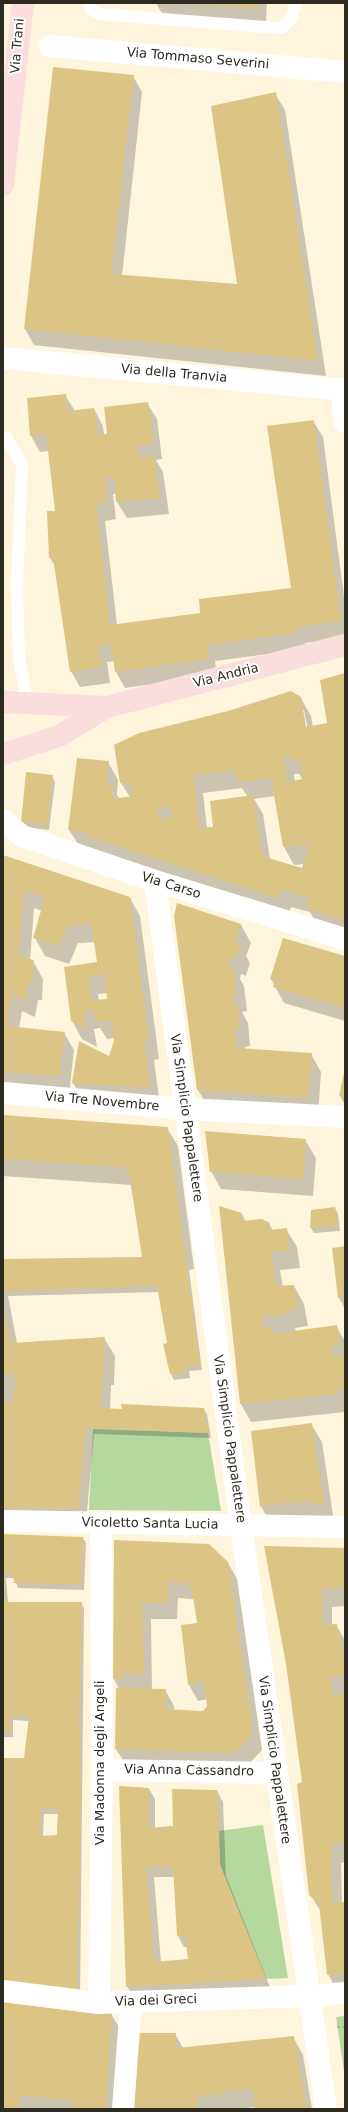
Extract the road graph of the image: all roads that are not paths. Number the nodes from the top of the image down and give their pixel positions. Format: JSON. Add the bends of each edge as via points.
{"nodes":[{"id":1,"x":23,"y":3,"type":"edge"},
{"id":2,"x":89,"y":3,"type":"edge"},
{"id":3,"x":296,"y":3,"type":"edge"},
{"id":4,"x":50,"y":46,"type":"dead end"},
{"id":5,"x":345,"y":72,"type":"edge"},
{"id":6,"x":3,"y":184,"type":"edge"},
{"id":7,"x":3,"y":358,"type":"edge"},
{"id":8,"x":343,"y":390,"type":"edge"},
{"id":9,"x":345,"y":422,"type":"edge"},
{"id":10,"x":3,"y":438,"type":"edge"},
{"id":11,"x":345,"y":645,"type":"edge"},
{"id":12,"x":3,"y":702,"type":"edge"},
{"id":13,"x":28,"y":705,"type":"junction"},
{"id":14,"x":107,"y":707,"type":"junction"},
{"id":15,"x":3,"y":754,"type":"edge"},
{"id":16,"x":3,"y":820,"type":"edge"},
{"id":17,"x":155,"y":881,"type":"junction"},
{"id":18,"x":345,"y":939,"type":"edge"},
{"id":19,"x":3,"y":1093,"type":"edge"},
{"id":20,"x":185,"y":1109,"type":"junction"},
{"id":21,"x":345,"y":1116,"type":"edge"},
{"id":22,"x":3,"y":1521,"type":"edge"},
{"id":23,"x":101,"y":1523,"type":"junction"},
{"id":24,"x":241,"y":1526,"type":"junction"},
{"id":25,"x":345,"y":1527,"type":"edge"},
{"id":26,"x":102,"y":1770,"type":"junction"},
{"id":27,"x":276,"y":1773,"type":"junction"},
{"id":28,"x":3,"y":1991,"type":"edge"},
{"id":29,"x":345,"y":1993,"type":"edge"},
{"id":30,"x":310,"y":1996,"type":"junction"},
{"id":31,"x":99,"y":2003,"type":"junction"},
{"id":32,"x":131,"y":2003,"type":"junction"},
{"id":33,"x":123,"y":2109,"type":"edge"},
{"id":34,"x":326,"y":2109,"type":"edge"}],
"edges":[{"from":1,"to":6,"type":"main road","name":"Via Trani"},
{"from":2,"to":3,"type":"lane","via":[[90,8],[99,14],[277,28],[282,28],[291,19]]},
{"from":4,"to":5,"type":"street","name":"Via Tommaso Severini"},
{"from":7,"to":8,"type":"street","name":"Via della Tranvia"},
{"from":8,"to":9,"type":"street"},
{"from":10,"to":13,"type":"lane","via":[[7,438],[22,465],[17,585],[18,636],[19,658]]},
{"from":11,"to":14,"type":"main road","name":"Via Andria"},
{"from":12,"to":13,"type":"main road","name":"Via Andria"},
{"from":13,"to":14,"type":"main road","name":"Via Andria"},
{"from":14,"to":15,"type":"main road","name":"Via Andria","via":[[59,736]]},
{"from":16,"to":17,"type":"street","name":"Via Carso","via":[[22,836]]},
{"from":17,"to":18,"type":"street","name":"Via Carso"},
{"from":17,"to":20,"type":"street","name":"Via Simplicio Pappalettere"},
{"from":19,"to":20,"type":"street","name":"Via Tre Novembre"},
{"from":20,"to":21,"type":"street","name":"Via Tre Novembre"},
{"from":20,"to":24,"type":"street","name":"Via Simplicio Pappalettere"},
{"from":22,"to":23,"type":"street","name":"Vicoletto Santa Lucia"},
{"from":23,"to":24,"type":"street","name":"Vicoletto Santa Lucia"},
{"from":23,"to":26,"type":"street","name":"Via Madonna degli Angeli"},
{"from":24,"to":25,"type":"street","name":"Vicoletto Santa Lucia"},
{"from":24,"to":27,"type":"street","name":"Via Simplicio Pappalettere"},
{"from":26,"to":27,"type":"street","name":"Via Anna Cassandro"},
{"from":26,"to":31,"type":"street","name":"Via Madonna degli Angeli"},
{"from":27,"to":30,"type":"street","name":"Via Simplicio Pappalettere"},
{"from":28,"to":31,"type":"street","name":"Via dei Greci"},
{"from":29,"to":30,"type":"street","name":"Via dei Greci"},
{"from":30,"to":32,"type":"street","name":"Via dei Greci"},
{"from":30,"to":34,"type":"street","name":"Via Simplicio Pappalettere"},
{"from":31,"to":32,"type":"street","name":"Via dei Greci"},
{"from":32,"to":33,"type":"street"}]}
